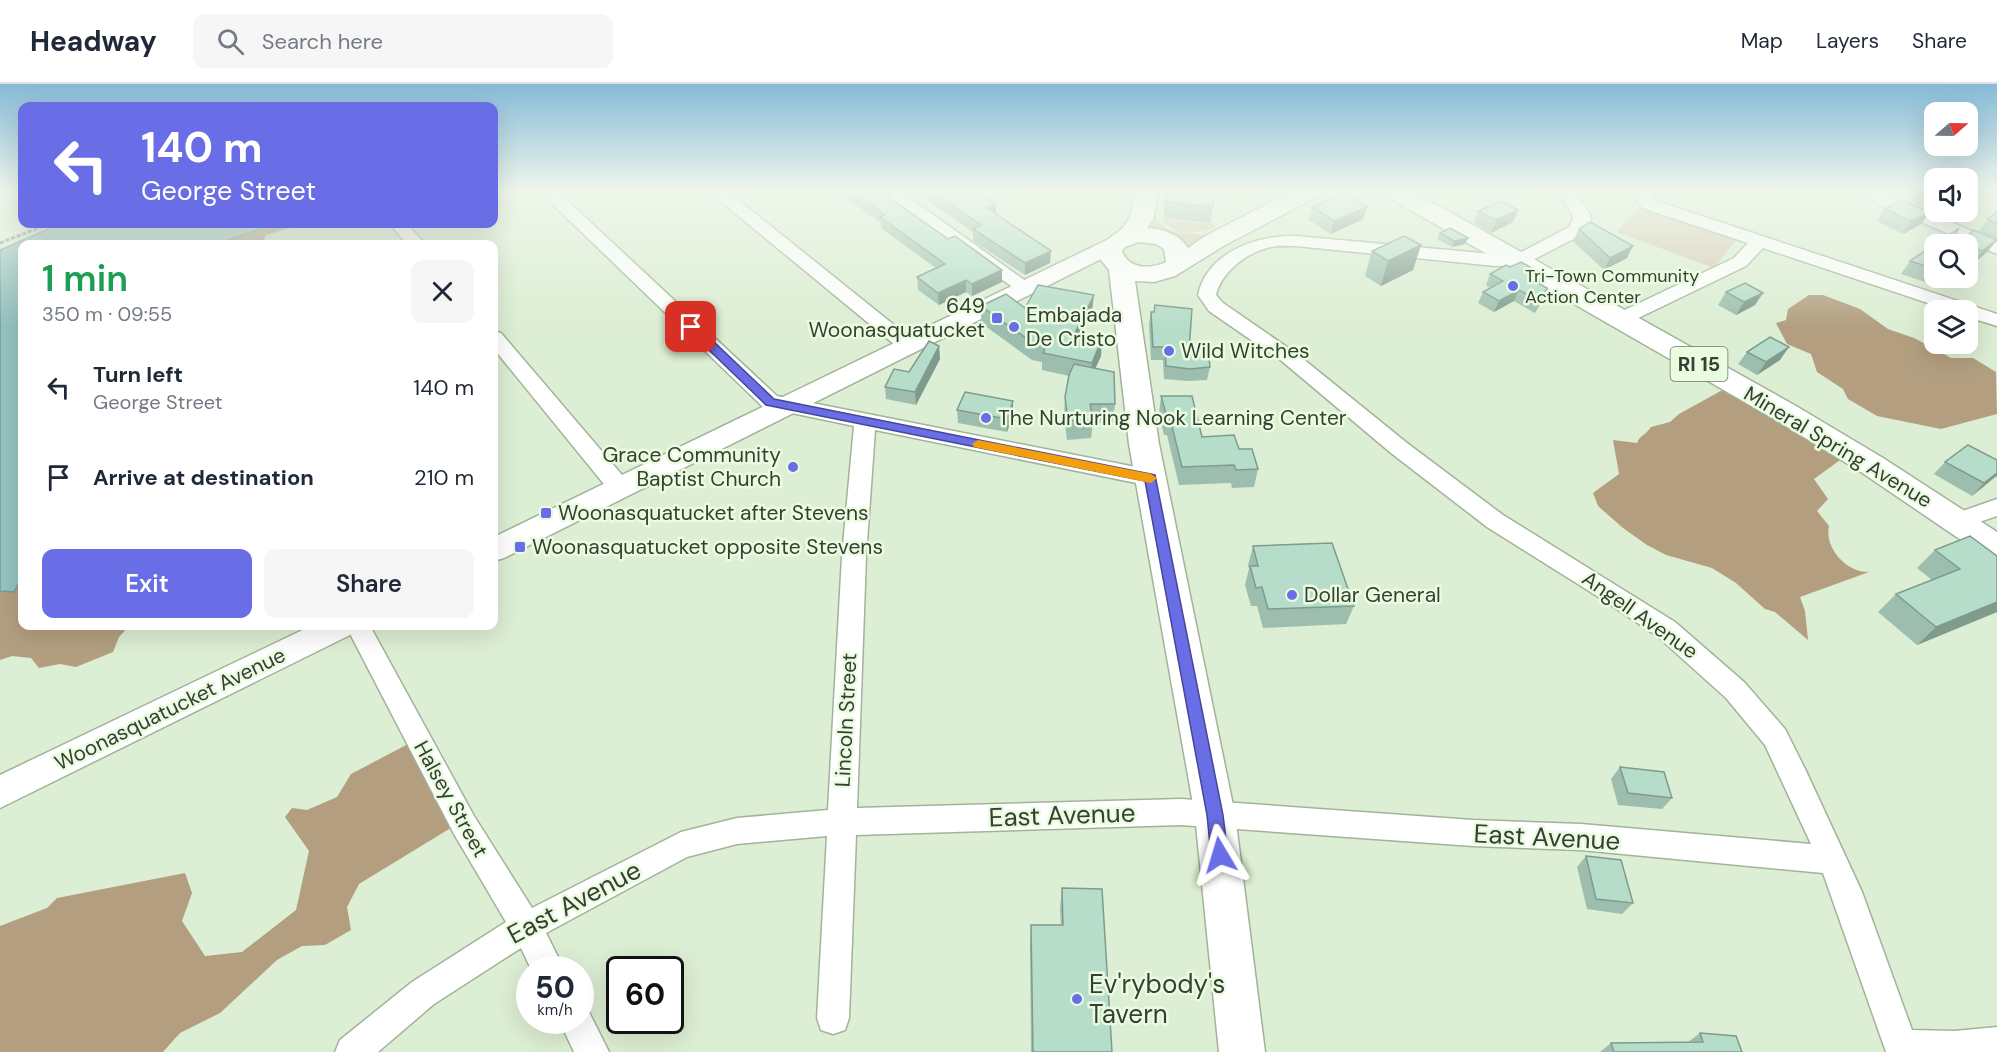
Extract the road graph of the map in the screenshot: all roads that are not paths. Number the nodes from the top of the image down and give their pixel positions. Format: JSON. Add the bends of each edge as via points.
{"nodes":[{"id":1,"x":596,"y":236,"type":"edge"},
{"id":2,"x":772,"y":236,"type":"edge"},
{"id":3,"x":952,"y":236,"type":"edge"},
{"id":4,"x":1131,"y":236,"type":"edge"},
{"id":5,"x":1144,"y":236,"type":"edge"},
{"id":6,"x":1150,"y":236,"type":"edge"},
{"id":7,"x":1223,"y":236,"type":"edge"},
{"id":8,"x":1473,"y":236,"type":"edge"},
{"id":9,"x":1565,"y":236,"type":"edge"},
{"id":10,"x":1748,"y":236,"type":"edge"},
{"id":11,"x":1967,"y":236,"type":"edge"},
{"id":12,"x":1760,"y":241,"type":"junction"},
{"id":13,"x":1997,"y":249,"type":"edge"},
{"id":14,"x":1120,"y":253,"type":"junction"},
{"id":15,"x":1517,"y":261,"type":"junction"},
{"id":16,"x":1170,"y":268,"type":"junction"},
{"id":17,"x":1025,"y":287,"type":"junction"},
{"id":18,"x":1621,"y":320,"type":"junction"},
{"id":19,"x":1997,"y":320,"type":"edge"},
{"id":20,"x":1130,"y":324,"type":"junction"},
{"id":21,"x":498,"y":344,"type":"edge"},
{"id":22,"x":907,"y":345,"type":"junction"},
{"id":23,"x":785,"y":406,"type":"junction"},
{"id":24,"x":865,"y":422,"type":"junction"},
{"id":25,"x":1151,"y":478,"type":"junction"},
{"id":26,"x":620,"y":488,"type":"junction"},
{"id":27,"x":1997,"y":507,"type":"edge"},
{"id":28,"x":1959,"y":521,"type":"junction"},
{"id":29,"x":498,"y":548,"type":"edge"},
{"id":30,"x":1997,"y":548,"type":"edge"},
{"id":31,"x":331,"y":630,"type":"edge"},
{"id":32,"x":360,"y":630,"type":"edge"},
{"id":33,"x":0,"y":792,"type":"edge"},
{"id":34,"x":1215,"y":815,"type":"junction"},
{"id":35,"x":841,"y":822,"type":"junction"},
{"id":36,"x":1833,"y":860,"type":"junction"},
{"id":37,"x":526,"y":927,"type":"junction"},
{"id":38,"x":541,"y":956,"type":"edge"},
{"id":39,"x":833,"y":1018,"type":"dead end"},
{"id":40,"x":582,"y":1034,"type":"edge"},
{"id":41,"x":1997,"y":1044,"type":"edge"},
{"id":42,"x":1903,"y":1049,"type":"edge"},
{"id":43,"x":352,"y":1052,"type":"edge"},
{"id":44,"x":592,"y":1052,"type":"edge"},
{"id":45,"x":1242,"y":1052,"type":"edge"}],
"edges":[{"from":1,"to":23,"type":"street","via":[[770,402]]},
{"from":2,"to":22,"type":"street"},
{"from":3,"to":17,"type":"street"},
{"from":4,"to":14,"type":"main road"},
{"from":5,"to":14,"type":"main road"},
{"from":6,"to":16,"type":"main road","via":[[1171,243],[1179,253]]},
{"from":7,"to":16,"type":"main road"},
{"from":8,"to":15,"type":"main road","name":"Mineral Spring Avenue","number":"RI 15"},
{"from":9,"to":15,"type":"street"},
{"from":10,"to":12,"type":"street"},
{"from":11,"to":13,"type":"street"},
{"from":12,"to":18,"type":"street","via":[[1740,262]]},
{"from":12,"to":19,"type":"street"},
{"from":14,"to":16,"type":"main road","via":[[1136,273]]},
{"from":14,"to":17,"type":"street","via":[[1062,270]]},
{"from":14,"to":20,"type":"main road"},
{"from":15,"to":18,"type":"main road","name":"Mineral Spring Avenue","number":"RI 15"},
{"from":15,"to":36,"type":"street","name":"Angell Avenue","via":[[1296,241],[1264,242],[1245,251],[1214,276],[1207,295],[1216,307],[1290,358],[1495,521],[1606,589],[1702,658],[1736,690],[1775,737]]},
{"from":16,"to":20,"type":"main road","via":[[1138,291]]},
{"from":17,"to":22,"type":"street"},
{"from":18,"to":28,"type":"main road","name":"Mineral Spring Avenue","number":"RI 15","via":[[1786,413]]},
{"from":20,"to":25,"type":"main road"},
{"from":21,"to":26,"type":"street"},
{"from":22,"to":23,"type":"street"},
{"from":23,"to":24,"type":"street"},
{"from":23,"to":26,"type":"street"},
{"from":24,"to":25,"type":"street"},
{"from":24,"to":35,"type":"street","name":"Lincoln Street"},
{"from":25,"to":34,"type":"main road"},
{"from":26,"to":29,"type":"street"},
{"from":27,"to":28,"type":"street"},
{"from":28,"to":30,"type":"main road","name":"Mineral Spring Avenue","number":"RI 15"},
{"from":31,"to":33,"type":"street","name":"Woonasquatucket Avenue"},
{"from":32,"to":37,"type":"street","name":"Halsey Street","via":[[464,825]]},
{"from":34,"to":35,"type":"street","name":"East Avenue","via":[[1181,812]]},
{"from":34,"to":36,"type":"street","name":"East Avenue","via":[[1581,837]]},
{"from":34,"to":45,"type":"main road"},
{"from":35,"to":37,"type":"street","name":"East Avenue","via":[[737,831],[681,845]]},
{"from":35,"to":39,"type":"street","name":"Lincoln Street"},
{"from":36,"to":42,"type":"street","name":"Angell Avenue"},
{"from":37,"to":38,"type":"street","name":"Halsey Street"},
{"from":37,"to":43,"type":"street","name":"East Avenue","via":[[423,993]]},
{"from":40,"to":44,"type":"street"},
{"from":41,"to":42,"type":"street"}]}
